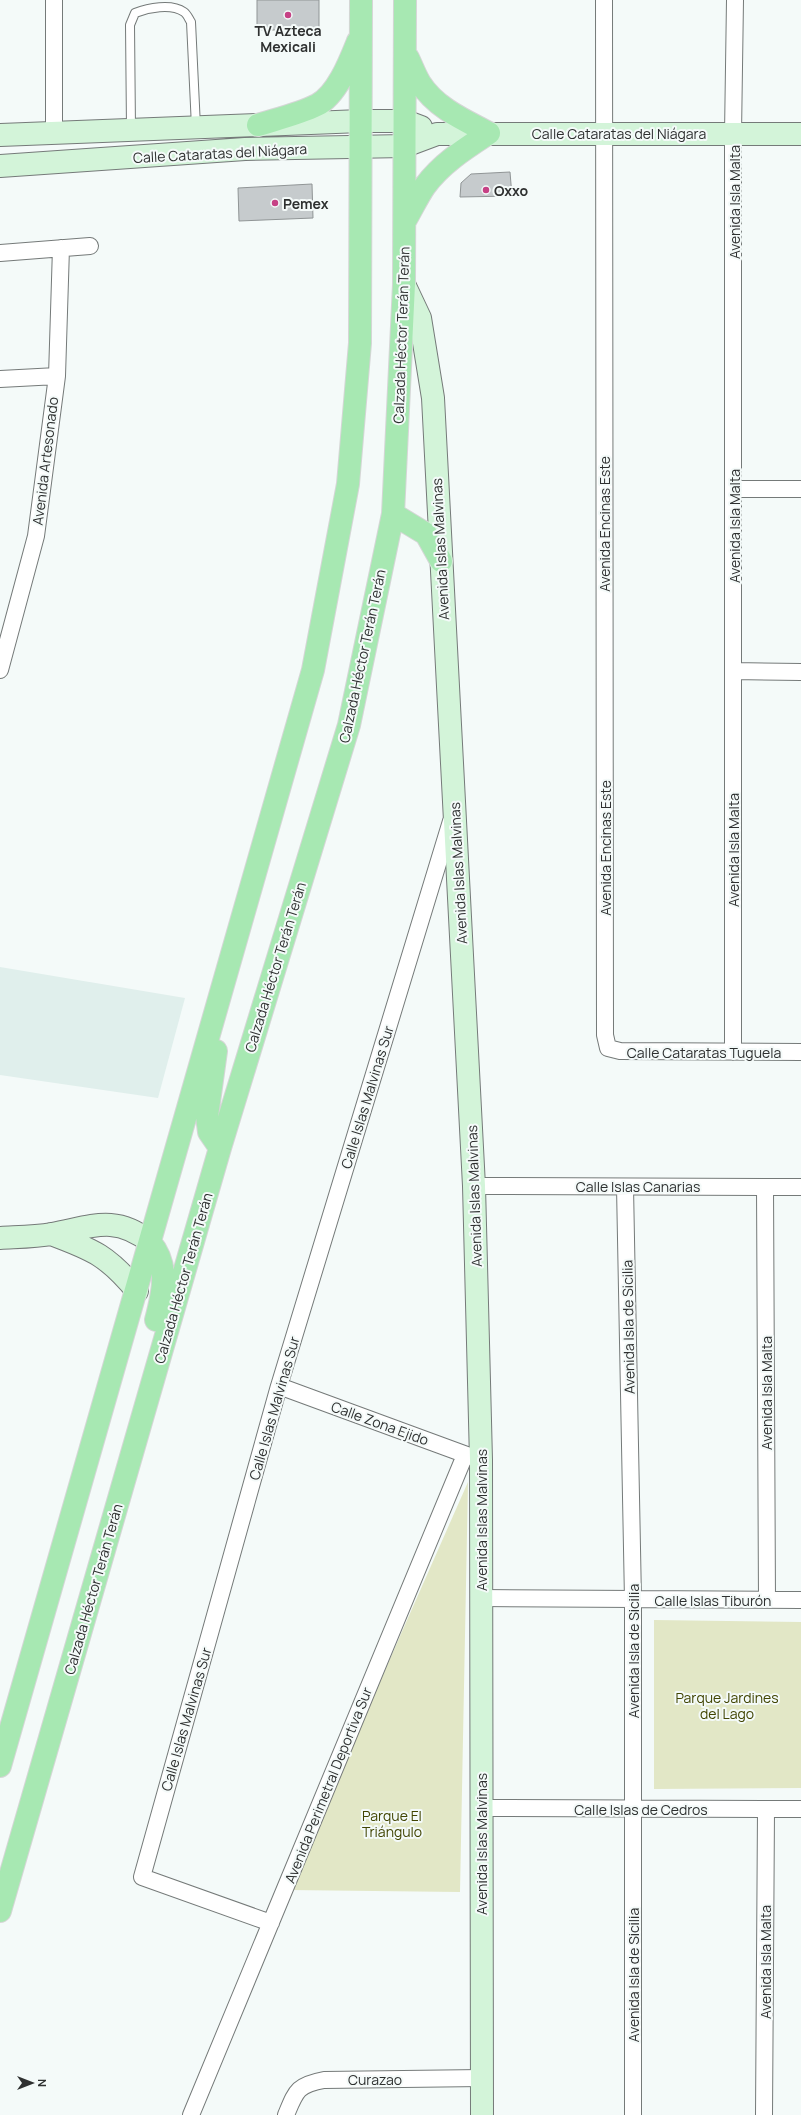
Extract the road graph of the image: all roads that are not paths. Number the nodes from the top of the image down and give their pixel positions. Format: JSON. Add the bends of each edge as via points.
{"nodes":[{"id":1,"x":54,"y":0,"type":"edge"},
{"id":2,"x":362,"y":0,"type":"edge"},
{"id":3,"x":405,"y":0,"type":"edge"},
{"id":4,"x":604,"y":0,"type":"edge"},
{"id":5,"x":735,"y":0,"type":"edge"},
{"id":6,"x":361,"y":32,"type":"junction"},
{"id":7,"x":405,"y":53,"type":"junction"},
{"id":8,"x":361,"y":121,"type":"junction"},
{"id":9,"x":405,"y":121,"type":"junction"},
{"id":10,"x":258,"y":125,"type":"junction"},
{"id":11,"x":196,"y":127,"type":"junction"},
{"id":12,"x":131,"y":130,"type":"junction"},
{"id":13,"x":54,"y":132,"type":"junction"},
{"id":14,"x":490,"y":133,"type":"junction"},
{"id":15,"x":437,"y":134,"type":"junction"},
{"id":16,"x":604,"y":134,"type":"junction"},
{"id":17,"x":733,"y":134,"type":"junction"},
{"id":18,"x":801,"y":134,"type":"edge"},
{"id":19,"x":0,"y":135,"type":"edge"},
{"id":20,"x":405,"y":146,"type":"junction"},
{"id":21,"x":361,"y":148,"type":"junction"},
{"id":22,"x":0,"y":166,"type":"edge"},
{"id":23,"x":405,"y":222,"type":"junction"},
{"id":24,"x":90,"y":246,"type":"dead end"},
{"id":25,"x":60,"y":248,"type":"junction"},
{"id":26,"x":0,"y":252,"type":"edge"},
{"id":27,"x":404,"y":284,"type":"junction"},
{"id":28,"x":57,"y":376,"type":"junction"},
{"id":29,"x":0,"y":379,"type":"edge"},
{"id":30,"x":735,"y":489,"type":"junction"},
{"id":31,"x":801,"y":489,"type":"edge"},
{"id":32,"x":393,"y":514,"type":"junction"},
{"id":33,"x":440,"y":561,"type":"junction"},
{"id":34,"x":0,"y":670,"type":"edge"},
{"id":35,"x":733,"y":671,"type":"junction"},
{"id":36,"x":801,"y":672,"type":"edge"},
{"id":37,"x":455,"y":810,"type":"junction"},
{"id":38,"x":220,"y":998,"type":"junction"},
{"id":39,"x":608,"y":1048,"type":"joint"},
{"id":40,"x":733,"y":1052,"type":"junction"},
{"id":41,"x":801,"y":1052,"type":"edge"},
{"id":42,"x":220,"y":1148,"type":"junction"},
{"id":43,"x":474,"y":1186,"type":"junction"},
{"id":44,"x":626,"y":1186,"type":"junction"},
{"id":45,"x":765,"y":1187,"type":"junction"},
{"id":46,"x":801,"y":1187,"type":"edge"},
{"id":47,"x":51,"y":1234,"type":"junction"},
{"id":48,"x":0,"y":1238,"type":"edge"},
{"id":49,"x":150,"y":1242,"type":"junction"},
{"id":50,"x":137,"y":1291,"type":"junction"},
{"id":51,"x":279,"y":1386,"type":"junction"},
{"id":52,"x":151,"y":1390,"type":"junction"},
{"id":53,"x":473,"y":1457,"type":"junction"},
{"id":54,"x":481,"y":1598,"type":"junction"},
{"id":55,"x":633,"y":1600,"type":"junction"},
{"id":56,"x":767,"y":1600,"type":"junction"},
{"id":57,"x":801,"y":1600,"type":"edge"},
{"id":58,"x":0,"y":1766,"type":"edge"},
{"id":59,"x":480,"y":1808,"type":"junction"},
{"id":60,"x":633,"y":1808,"type":"junction"},
{"id":61,"x":801,"y":1809,"type":"edge"},
{"id":62,"x":766,"y":1810,"type":"junction"},
{"id":63,"x":0,"y":1911,"type":"edge"},
{"id":64,"x":271,"y":1923,"type":"junction"},
{"id":65,"x":482,"y":2078,"type":"junction"},
{"id":66,"x":191,"y":2115,"type":"edge"},
{"id":67,"x":286,"y":2115,"type":"edge"},
{"id":68,"x":482,"y":2115,"type":"edge"},
{"id":69,"x":633,"y":2115,"type":"edge"},
{"id":70,"x":764,"y":2115,"type":"edge"}],
"edges":[{"from":1,"to":13,"type":"street"},
{"from":2,"to":6,"type":"main road"},
{"from":3,"to":7,"type":"main road","name":"Calzada Héctor Terán Terán"},
{"from":4,"to":16,"type":"street","name":"Avenida Encinas Este"},
{"from":5,"to":17,"type":"street","name":"Avenida Isla Malta"},
{"from":6,"to":8,"type":"main road"},
{"from":6,"to":10,"type":"main road","via":[[346,68],[330,95],[318,105]]},
{"from":7,"to":9,"type":"main road","name":"Calzada Héctor Terán Terán"},
{"from":7,"to":14,"type":"main road","via":[[420,83],[435,100],[454,114]]},
{"from":8,"to":9,"type":"street","name":"Calle Cataratas del Niágara"},
{"from":8,"to":10,"type":"street","name":"Calle Cataratas del Niágara"},
{"from":8,"to":21,"type":"main road"},
{"from":9,"to":15,"type":"street","name":"Calle Cataratas del Niágara"},
{"from":9,"to":20,"type":"main road","name":"Calzada Héctor Terán Terán"},
{"from":10,"to":11,"type":"street","name":"Calle Cataratas del Niágara"},
{"from":11,"to":12,"type":"street","name":"Calle Cataratas del Niágara"},
{"from":11,"to":12,"type":"lane","via":[[191,22],[186,12],[174,7],[145,9],[135,13],[130,25]]},
{"from":12,"to":13,"type":"street","name":"Calle Cataratas del Niágara"},
{"from":13,"to":19,"type":"street","name":"Calle Cataratas del Niágara"},
{"from":14,"to":15,"type":"street","name":"Calle Cataratas del Niágara"},
{"from":14,"to":16,"type":"street","name":"Calle Cataratas del Niágara"},
{"from":14,"to":23,"type":"main road","via":[[458,153],[440,169],[425,186]]},
{"from":15,"to":20,"type":"street","name":"Calle Cataratas del Niágara"},
{"from":16,"to":17,"type":"street","name":"Calle Cataratas del Niágara"},
{"from":16,"to":39,"type":"street","name":"Avenida Encinas Este","via":[[605,1035]]},
{"from":17,"to":18,"type":"street","name":"Calle Cataratas del Niágara"},
{"from":17,"to":30,"type":"street","name":"Avenida Isla Malta"},
{"from":20,"to":21,"type":"street","name":"Calle Cataratas del Niágara"},
{"from":20,"to":23,"type":"main road","name":"Calzada Héctor Terán Terán"},
{"from":21,"to":22,"type":"street","name":"Calle Cataratas del Niágara","via":[[245,149]]},
{"from":21,"to":38,"type":"main road","via":[[360,343],[348,484],[313,670]]},
{"from":23,"to":27,"type":"main road","name":"Calzada Héctor Terán Terán"},
{"from":24,"to":25,"type":"street"},
{"from":25,"to":26,"type":"street"},
{"from":25,"to":28,"type":"street","name":"Avenida Artesonado"},
{"from":27,"to":32,"type":"main road","name":"Calzada Héctor Terán Terán"},
{"from":27,"to":33,"type":"street","name":"Avenida Islas Malvinas","via":[[420,318],[434,398]]},
{"from":28,"to":29,"type":"street"},
{"from":28,"to":34,"type":"street","name":"Avenida Artesonado","via":[[36,536]]},
{"from":30,"to":31,"type":"street"},
{"from":30,"to":35,"type":"street","name":"Avenida Isla Malta"},
{"from":32,"to":33,"type":"main road","via":[[426,534]]},
{"from":32,"to":42,"type":"main road","name":"Calzada Héctor Terán Terán","via":[[349,725]]},
{"from":33,"to":37,"type":"street","name":"Avenida Islas Malvinas"},
{"from":35,"to":36,"type":"street"},
{"from":35,"to":40,"type":"street","name":"Avenida Isla Malta"},
{"from":37,"to":43,"type":"street","name":"Avenida Islas Malvinas"},
{"from":37,"to":51,"type":"street","name":"Calle Islas Malvinas Sur"},
{"from":38,"to":42,"type":"main road","via":[[208,1116],[209,1132]]},
{"from":38,"to":49,"type":"main road"},
{"from":39,"to":40,"type":"street","name":"Calle Cataratas Tuguela","via":[[620,1051]]},
{"from":40,"to":41,"type":"street","name":"Calle Cataratas Tuguela"},
{"from":42,"to":52,"type":"main road","name":"Calzada Héctor Terán Terán"},
{"from":43,"to":44,"type":"street","name":"Calle Islas Canarias"},
{"from":43,"to":53,"type":"street","name":"Avenida Islas Malvinas"},
{"from":44,"to":45,"type":"street","name":"Calle Islas Canarias"},
{"from":44,"to":55,"type":"street","name":"Avenida Isla de Sicilia"},
{"from":45,"to":46,"type":"street","name":"Calle Islas Canarias"},
{"from":45,"to":56,"type":"street","name":"Avenida Isla Malta"},
{"from":47,"to":48,"type":"street"},
{"from":47,"to":49,"type":"street","via":[[105,1224],[138,1232]]},
{"from":47,"to":50,"type":"street","via":[[104,1256],[120,1270]]},
{"from":49,"to":50,"type":"main road"},
{"from":49,"to":52,"type":"main road","via":[[158,1250],[164,1276],[163,1293],[148,1350],[147,1370]]},
{"from":50,"to":58,"type":"main road"},
{"from":51,"to":53,"type":"street","name":"Calle Zona Ejido"},
{"from":51,"to":64,"type":"street","name":"Calle Islas Malvinas Sur","via":[[142,1877]]},
{"from":52,"to":63,"type":"main road","name":"Calzada Héctor Terán Terán"},
{"from":53,"to":54,"type":"street","name":"Avenida Islas Malvinas"},
{"from":53,"to":64,"type":"street","name":"Avenida Perimetral Deportiva Sur"},
{"from":54,"to":55,"type":"street","name":"Calle Islas Tiburón"},
{"from":54,"to":59,"type":"street","name":"Avenida Islas Malvinas"},
{"from":55,"to":56,"type":"street","name":"Calle Islas Tiburón"},
{"from":55,"to":60,"type":"street","name":"Avenida Isla de Sicilia"},
{"from":56,"to":57,"type":"street","name":"Calle Islas Tiburón"},
{"from":59,"to":60,"type":"street","name":"Calle Islas de Cedros"},
{"from":59,"to":65,"type":"street","name":"Avenida Islas Malvinas"},
{"from":60,"to":62,"type":"street","name":"Calle Islas de Cedros"},
{"from":60,"to":69,"type":"street","name":"Avenida Isla de Sicilia"},
{"from":61,"to":62,"type":"street","name":"Calle Islas de Cedros"},
{"from":62,"to":70,"type":"street","name":"Avenida Isla Malta"},
{"from":64,"to":66,"type":"street","name":"Avenida Perimetral Deportiva Sur"},
{"from":65,"to":67,"type":"street","name":"Curazao","via":[[324,2080],[305,2083],[294,2096]]},
{"from":65,"to":68,"type":"street","name":"Avenida Islas Malvinas"}]}
